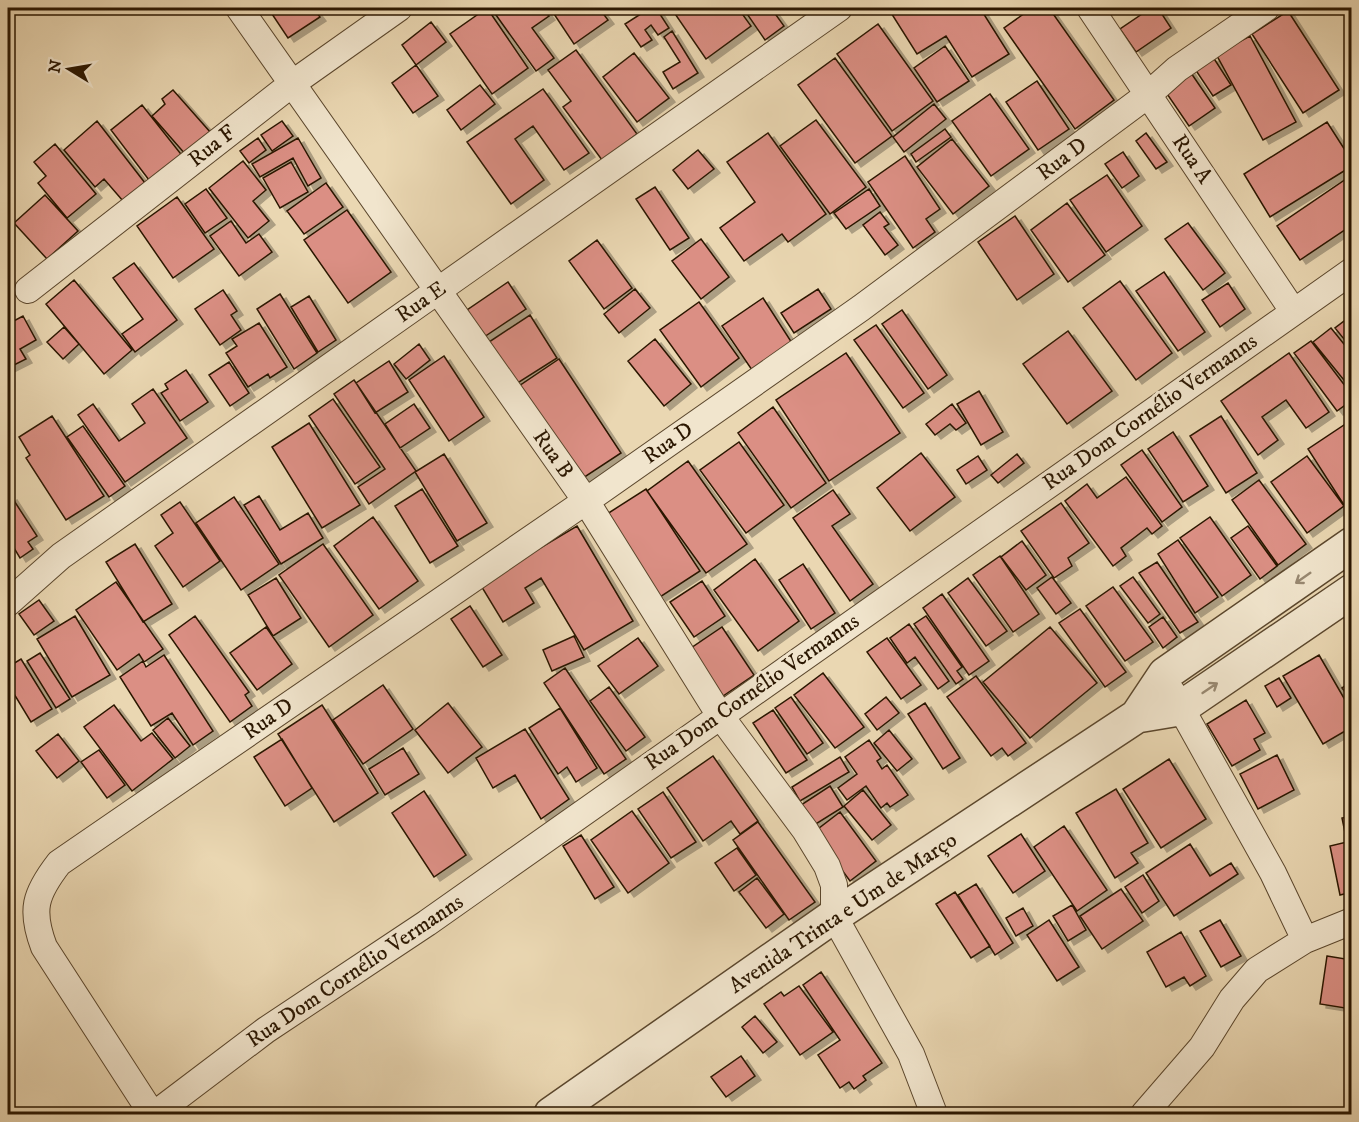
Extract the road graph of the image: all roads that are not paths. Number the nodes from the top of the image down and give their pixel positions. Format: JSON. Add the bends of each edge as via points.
{"nodes":[{"id":1,"x":239,"y":8,"type":"edge"},
{"id":2,"x":399,"y":8,"type":"edge"},
{"id":3,"x":839,"y":8,"type":"edge"},
{"id":4,"x":1090,"y":8,"type":"edge"},
{"id":5,"x":1266,"y":8,"type":"edge"},
{"id":6,"x":293,"y":83,"type":"junction"},
{"id":7,"x":1149,"y":94,"type":"junction"},
{"id":8,"x":1352,"y":271,"type":"edge"},
{"id":9,"x":28,"y":290,"type":"dead end"},
{"id":10,"x":437,"y":291,"type":"junction"},
{"id":11,"x":1293,"y":311,"type":"junction"},
{"id":12,"x":586,"y":501,"type":"junction"},
{"id":13,"x":1352,"y":544,"type":"edge"},
{"id":14,"x":1352,"y":591,"type":"edge"},
{"id":15,"x":8,"y":603,"type":"edge"},
{"id":16,"x":1165,"y":674,"type":"junction"},
{"id":17,"x":1179,"y":709,"type":"junction"},
{"id":18,"x":719,"y":714,"type":"junction"},
{"id":19,"x":1137,"y":716,"type":"junction"},
{"id":20,"x":834,"y":916,"type":"junction"},
{"id":21,"x":1352,"y":921,"type":"edge"},
{"id":22,"x":1305,"y":940,"type":"junction"},
{"id":23,"x":154,"y":1114,"type":"edge"},
{"id":24,"x":551,"y":1114,"type":"edge"},
{"id":25,"x":934,"y":1114,"type":"edge"},
{"id":26,"x":1144,"y":1114,"type":"edge"}],
"edges":[{"from":1,"to":6,"type":"street","name":"Rua B"},
{"from":2,"to":6,"type":"street","name":"Rua F"},
{"from":3,"to":10,"type":"street","name":"Rua E"},
{"from":4,"to":7,"type":"street","name":"Rua A"},
{"from":5,"to":7,"type":"street","name":"Rua D","via":[[1177,69]]},
{"from":6,"to":9,"type":"street","name":"Rua F"},
{"from":6,"to":10,"type":"street","name":"Rua B"},
{"from":7,"to":11,"type":"street","name":"Rua A"},
{"from":7,"to":12,"type":"street","name":"Rua D","via":[[861,308]]},
{"from":8,"to":11,"type":"street","name":"Rua Dom Cornélio Vermanns"},
{"from":10,"to":12,"type":"street","name":"Rua B"},
{"from":10,"to":15,"type":"street","name":"Rua E","via":[[61,556]]},
{"from":11,"to":18,"type":"street","name":"Rua Dom Cornélio Vermanns"},
{"from":12,"to":18,"type":"street","name":"Rua B"},
{"from":12,"to":23,"type":"street","name":"Rua D","via":[[59,863],[42,885],[35,925],[44,947]]},
{"from":13,"to":16,"type":"street","name":"Avenida Trinta e Um de Março","one_way":true},
{"from":17,"to":14,"type":"street","name":"Avenida Trinta e Um de Março","one_way":true},
{"from":16,"to":17,"type":"street"},
{"from":16,"to":19,"type":"street","name":"Avenida Trinta e Um de Março"},
{"from":17,"to":19,"type":"street","name":"Avenida Trinta e Um de Março"},
{"from":17,"to":22,"type":"street","via":[[1273,873]]},
{"from":18,"to":20,"type":"street","name":"Rua B","via":[[827,866],[834,885]]},
{"from":18,"to":23,"type":"street","name":"Rua Dom Cornélio Vermanns","via":[[427,922],[266,1030]]},
{"from":19,"to":20,"type":"street","name":"Avenida Trinta e Um de Março"},
{"from":20,"to":24,"type":"street","name":"Avenida Trinta e Um de Março"},
{"from":20,"to":25,"type":"street","via":[[911,1054]]},
{"from":21,"to":22,"type":"street"},
{"from":22,"to":26,"type":"street","via":[[1257,970],[1232,999],[1202,1047]]}]}
